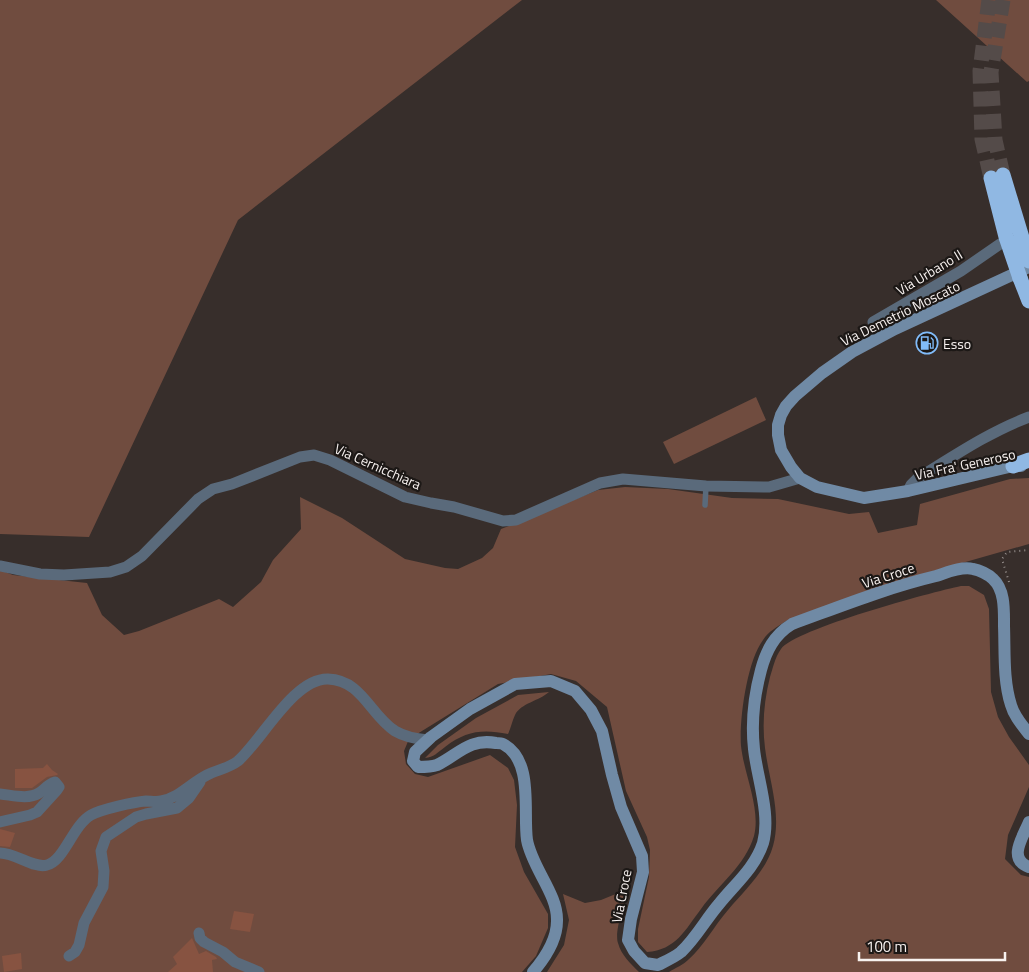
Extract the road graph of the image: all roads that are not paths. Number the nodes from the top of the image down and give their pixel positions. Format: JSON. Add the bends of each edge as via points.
{"nodes":[{"id":1,"x":1000,"y":244,"type":"dead end"},
{"id":2,"x":1029,"y":261,"type":"edge"},
{"id":3,"x":1029,"y":267,"type":"edge"},
{"id":4,"x":1029,"y":301,"type":"edge"},
{"id":5,"x":873,"y":322,"type":"dead end"},
{"id":6,"x":1029,"y":417,"type":"edge"},
{"id":7,"x":1029,"y":460,"type":"edge"},
{"id":8,"x":1013,"y":466,"type":"junction"},
{"id":9,"x":1029,"y":467,"type":"edge"},
{"id":10,"x":800,"y":478,"type":"junction"},
{"id":11,"x":706,"y":486,"type":"junction"},
{"id":12,"x":908,"y":491,"type":"junction"},
{"id":13,"x":705,"y":505,"type":"dead end"},
{"id":14,"x":0,"y":566,"type":"edge"},
{"id":15,"x":1029,"y":734,"type":"edge"},
{"id":16,"x":428,"y":740,"type":"junction"},
{"id":17,"x":203,"y":777,"type":"junction"},
{"id":18,"x":0,"y":794,"type":"edge"},
{"id":19,"x":0,"y":822,"type":"edge"},
{"id":20,"x":1029,"y":822,"type":"edge"},
{"id":21,"x":0,"y":853,"type":"edge"},
{"id":22,"x":1029,"y":867,"type":"edge"},
{"id":23,"x":199,"y":933,"type":"dead end"},
{"id":24,"x":69,"y":956,"type":"dead end"},
{"id":25,"x":259,"y":972,"type":"edge"},
{"id":26,"x":533,"y":972,"type":"edge"}],
"edges":[{"from":1,"to":5,"type":"street","name":"Via Urbano II","via":[[961,271]]},
{"from":2,"to":4,"type":"highway","bridge":true,"via":[[997,176],[1006,237]]},
{"from":3,"to":10,"type":"street","name":"Via Demetrio Moscato","via":[[852,352],[805,386],[786,406],[778,425],[781,450]]},
{"from":6,"to":12,"type":"street","via":[[986,436],[918,478]]},
{"from":7,"to":8,"type":"highway"},
{"from":8,"to":9,"type":"street","name":"Via Fra' Generoso"},
{"from":8,"to":12,"type":"street","name":"Via Fra' Generoso"},
{"from":10,"to":11,"type":"street","name":"Via Cernicchiara","via":[[770,487]]},
{"from":10,"to":12,"type":"street","name":"Via Fra' Generoso","via":[[817,487],[864,498]]},
{"from":11,"to":13,"type":"lane"},
{"from":11,"to":14,"type":"street","name":"Via Cernicchiara","via":[[623,479],[600,483],[516,520],[503,521],[404,497],[314,455],[300,457],[213,489],[198,499],[142,556],[126,567],[110,572],[64,575]]},
{"from":15,"to":16,"type":"street","name":"Via Croce","via":[[1011,706],[1008,692],[1000,590],[994,579],[984,573],[972,568],[959,569],[894,586],[792,624],[772,642],[755,691],[752,719],[766,823],[763,843],[741,880],[680,953],[658,965],[645,962],[628,940],[643,872],[642,856],[622,807],[602,731],[576,690],[550,681],[515,684],[470,709]]},
{"from":16,"to":17,"type":"street","via":[[395,731],[358,690],[340,681],[321,680],[309,684],[284,705],[238,761]]},
{"from":16,"to":26,"type":"street","name":"Via Croce","via":[[415,752],[413,761],[418,766],[437,765],[478,742],[503,744],[516,757],[525,780],[527,839],[532,859],[552,898],[558,921],[554,941]]},
{"from":17,"to":21,"type":"street","via":[[173,798],[144,801],[91,815],[81,823],[49,865]]},
{"from":17,"to":24,"type":"street","via":[[189,798],[177,808],[136,817],[106,838],[101,851],[103,887],[84,923],[76,952]]},
{"from":18,"to":19,"type":"street","via":[[32,796],[52,782],[59,787],[37,812]]},
{"from":20,"to":22,"type":"street","via":[[1016,856]]},
{"from":23,"to":25,"type":"street","via":[[204,942],[235,962]]}]}
